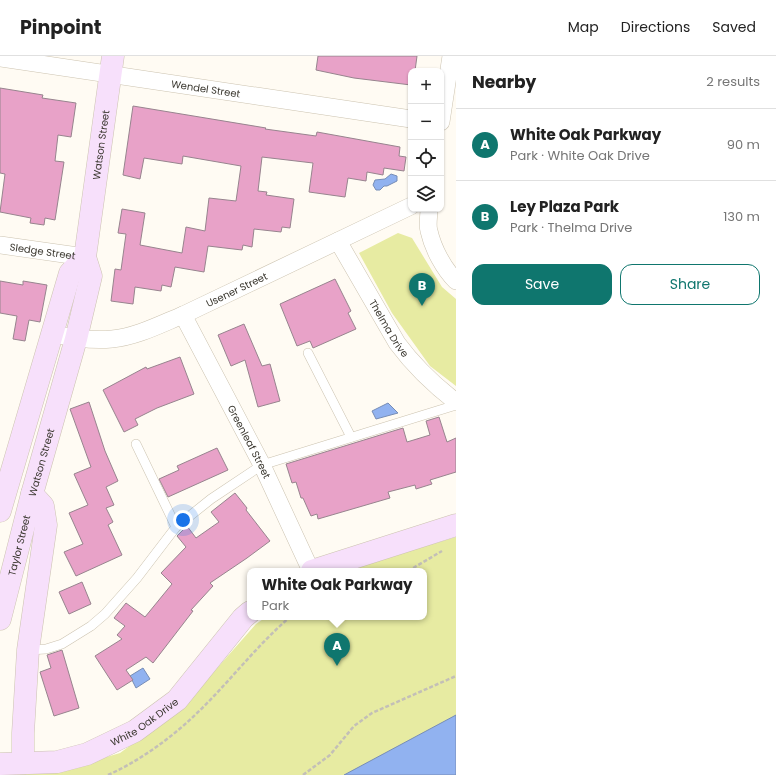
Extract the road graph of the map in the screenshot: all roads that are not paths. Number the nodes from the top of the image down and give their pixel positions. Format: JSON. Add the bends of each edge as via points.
{"nodes":[{"id":1,"x":451,"y":56,"type":"edge"},
{"id":2,"x":0,"y":58,"type":"edge"},
{"id":3,"x":112,"y":65,"type":"edge"},
{"id":4,"x":444,"y":104,"type":"edge"},
{"id":5,"x":408,"y":118,"type":"edge"},
{"id":6,"x":444,"y":124,"type":"edge"},
{"id":7,"x":456,"y":126,"type":"edge"},
{"id":8,"x":408,"y":207,"type":"edge"},
{"id":9,"x":429,"y":212,"type":"edge"},
{"id":10,"x":338,"y":241,"type":"junction"},
{"id":11,"x":0,"y":245,"type":"edge"},
{"id":12,"x":85,"y":257,"type":"junction"},
{"id":13,"x":456,"y":281,"type":"edge"},
{"id":14,"x":183,"y":315,"type":"junction"},
{"id":15,"x":53,"y":334,"type":"junction"},
{"id":16,"x":76,"y":339,"type":"junction"},
{"id":17,"x":308,"y":353,"type":"dead end"},
{"id":18,"x":456,"y":402,"type":"edge"},
{"id":19,"x":456,"y":405,"type":"edge"},
{"id":20,"x":352,"y":437,"type":"junction"},
{"id":21,"x":136,"y":444,"type":"dead end"},
{"id":22,"x":262,"y":465,"type":"junction"},
{"id":23,"x":4,"y":488,"type":"edge"},
{"id":24,"x":32,"y":494,"type":"junction"},
{"id":25,"x":0,"y":511,"type":"edge"},
{"id":26,"x":456,"y":525,"type":"edge"},
{"id":27,"x":176,"y":527,"type":"junction"},
{"id":28,"x":311,"y":568,"type":"edge"},
{"id":29,"x":321,"y":568,"type":"edge"},
{"id":30,"x":247,"y":615,"type":"edge"},
{"id":31,"x":0,"y":619,"type":"edge"},
{"id":32,"x":28,"y":650,"type":"junction"},
{"id":33,"x":23,"y":763,"type":"junction"},
{"id":34,"x":0,"y":764,"type":"edge"}],
"edges":[{"from":1,"to":4,"type":"street"},
{"from":2,"to":3,"type":"street","name":"Wendel Street"},
{"from":3,"to":5,"type":"street","name":"Wendel Street"},
{"from":3,"to":12,"type":"street","name":"Watson Street"},
{"from":6,"to":7,"type":"street"},
{"from":8,"to":10,"type":"street","name":"Usener Street"},
{"from":9,"to":13,"type":"street","via":[[429,231],[438,256]]},
{"from":10,"to":14,"type":"street","name":"Usener Street"},
{"from":10,"to":18,"type":"street","name":"Thelma Drive","via":[[407,357]]},
{"from":11,"to":12,"type":"street","name":"Sledge Street"},
{"from":12,"to":15,"type":"street","via":[[70,273]]},
{"from":12,"to":16,"type":"street","name":"Watson Street","via":[[91,276]]},
{"from":14,"to":16,"type":"street","name":"Usener Street","via":[[146,330],[113,339]]},
{"from":14,"to":22,"type":"street","name":"Greenleaf Street"},
{"from":15,"to":16,"type":"street","name":"Usener Street"},
{"from":15,"to":23,"type":"street"},
{"from":16,"to":24,"type":"street","name":"Watson Street"},
{"from":17,"to":20,"type":"lane"},
{"from":19,"to":20,"type":"lane"},
{"from":20,"to":22,"type":"lane"},
{"from":21,"to":27,"type":"lane"},
{"from":22,"to":27,"type":"lane","via":[[211,499]]},
{"from":22,"to":28,"type":"street","name":"Greenleaf Street"},
{"from":23,"to":24,"type":"street"},
{"from":23,"to":25,"type":"street"},
{"from":24,"to":31,"type":"street","name":"Taylor Street"},
{"from":24,"to":32,"type":"street","name":"Watson Street","via":[[43,506],[46,525]]},
{"from":26,"to":29,"type":"street"},
{"from":27,"to":32,"type":"lane","via":[[137,578],[91,626],[62,644],[46,649]]},
{"from":30,"to":33,"type":"street","name":"White Oak Drive","via":[[177,700],[135,731],[87,754],[57,762]]},
{"from":32,"to":33,"type":"street","name":"Watson Street"},
{"from":33,"to":34,"type":"street","name":"White Oak Drive"}]}
